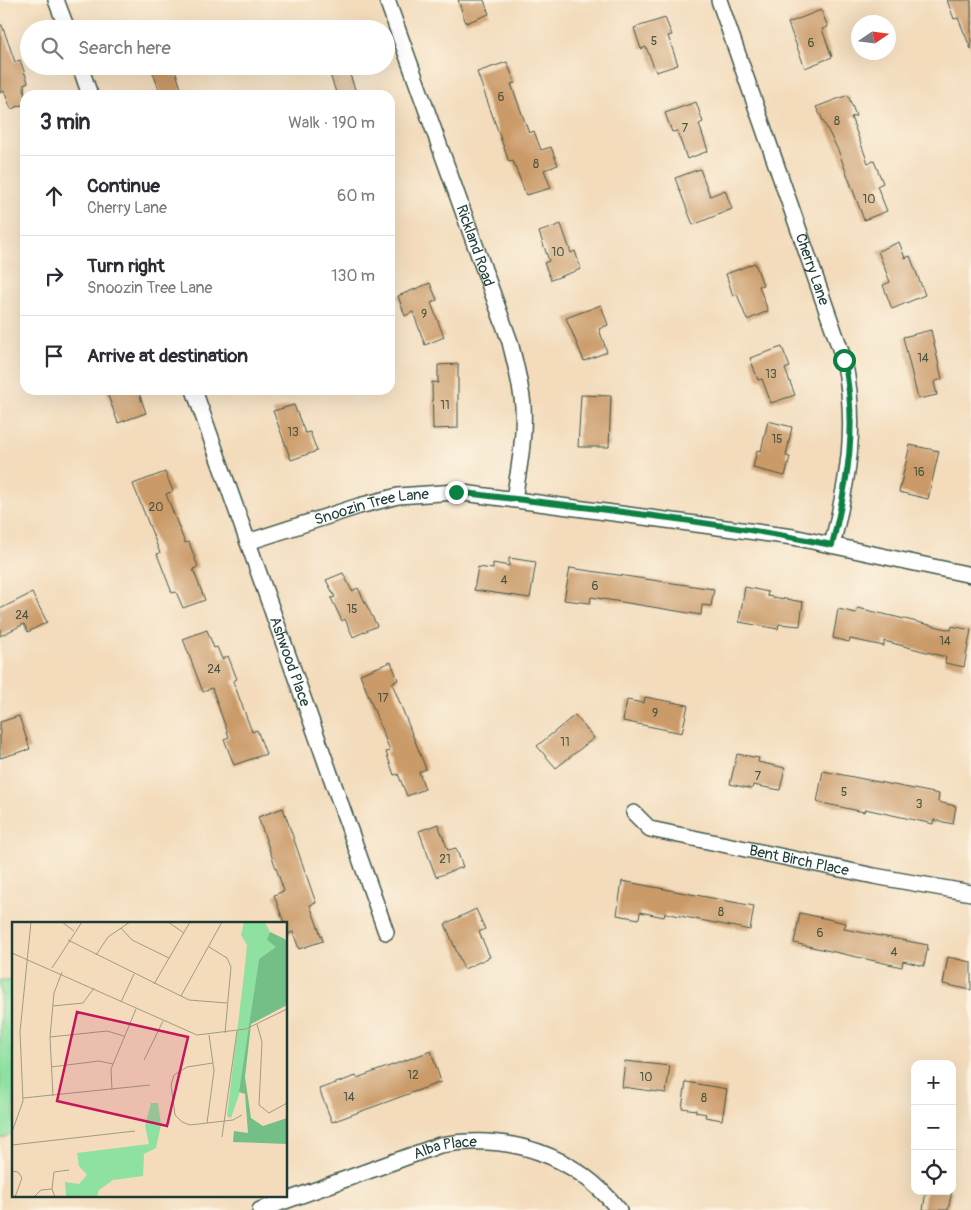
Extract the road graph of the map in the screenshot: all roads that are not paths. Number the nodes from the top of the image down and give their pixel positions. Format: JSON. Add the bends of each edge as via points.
{"nodes":[{"id":1,"x":56,"y":0,"type":"edge"},
{"id":2,"x":387,"y":0,"type":"edge"},
{"id":3,"x":719,"y":0,"type":"edge"},
{"id":4,"x":64,"y":20,"type":"edge"},
{"id":5,"x":394,"y":20,"type":"edge"},
{"id":6,"x":395,"y":22,"type":"edge"},
{"id":7,"x":83,"y":75,"type":"edge"},
{"id":8,"x":88,"y":90,"type":"edge"},
{"id":9,"x":196,"y":395,"type":"edge"},
{"id":10,"x":514,"y":499,"type":"junction"},
{"id":11,"x":248,"y":542,"type":"junction"},
{"id":12,"x":832,"y":545,"type":"junction"},
{"id":13,"x":971,"y":575,"type":"edge"},
{"id":14,"x":634,"y":813,"type":"dead end"},
{"id":15,"x":971,"y":893,"type":"edge"},
{"id":16,"x":386,"y":932,"type":"dead end"},
{"id":17,"x":260,"y":1210,"type":"edge"},
{"id":18,"x":619,"y":1210,"type":"edge"}],
"edges":[{"from":1,"to":4,"type":"street"},
{"from":2,"to":5,"type":"street","name":"Rickland Road"},
{"from":3,"to":12,"type":"street","name":"Cherry Lane","via":[[825,300],[846,369],[852,426],[851,453]]},
{"from":6,"to":10,"type":"street","name":"Rickland Road","via":[[510,342],[520,380],[522,447]]},
{"from":7,"to":8,"type":"street"},
{"from":9,"to":11,"type":"street","name":"Ashwood Place"},
{"from":10,"to":11,"type":"street","name":"Snoozin Tree Lane","via":[[456,492],[398,496]]},
{"from":10,"to":12,"type":"street","name":"Snoozin Tree Lane"},
{"from":11,"to":16,"type":"street","name":"Ashwood Place"},
{"from":12,"to":13,"type":"street","name":"Snoozin Tree Lane"},
{"from":14,"to":15,"type":"street","name":"Bent Birch Place","via":[[650,829]]},
{"from":17,"to":18,"type":"street","name":"Alba Place","via":[[440,1145],[466,1140],[502,1142],[545,1154],[593,1183]]}]}
